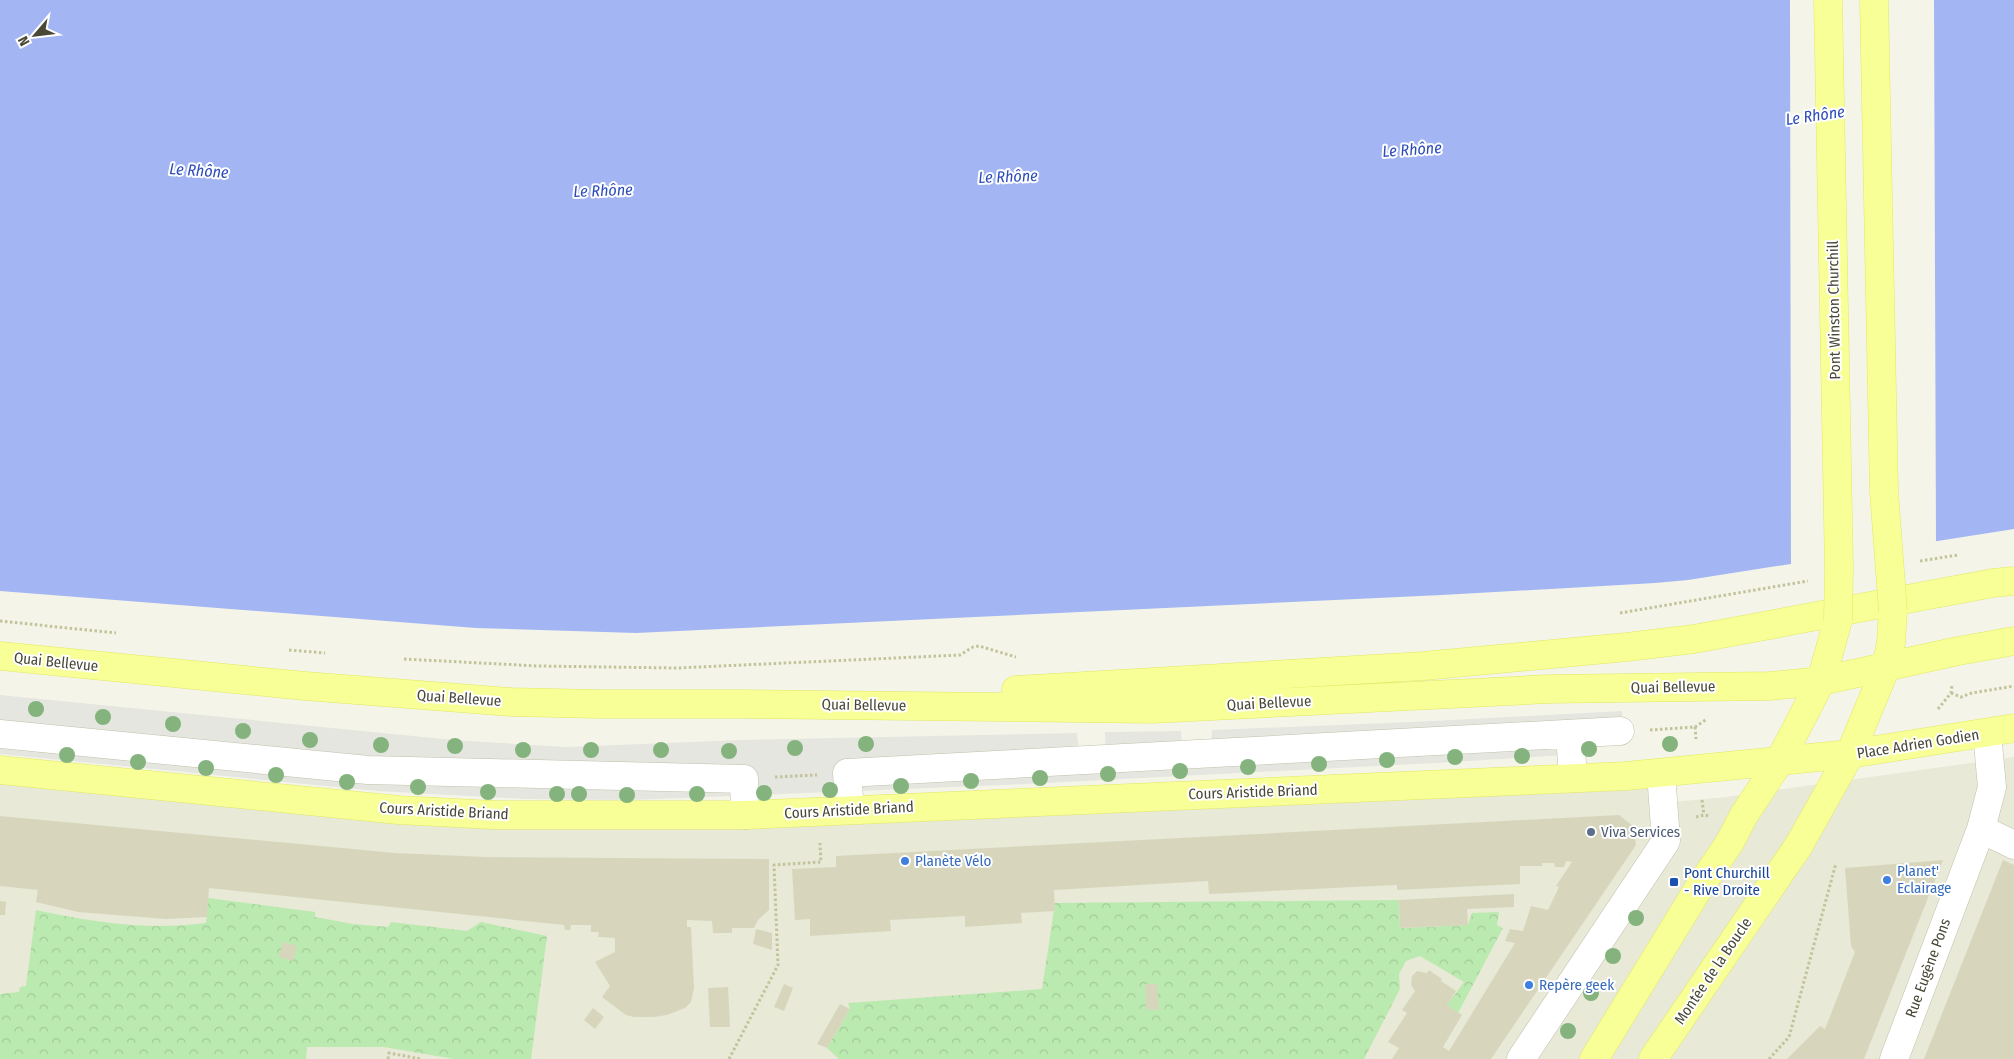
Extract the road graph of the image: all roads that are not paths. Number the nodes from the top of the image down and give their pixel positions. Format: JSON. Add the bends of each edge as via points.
{"nodes":[{"id":1,"x":1828,"y":0,"type":"edge"},
{"id":2,"x":1874,"y":0,"type":"edge"},
{"id":3,"x":2014,"y":581,"type":"edge"},
{"id":4,"x":2004,"y":643,"type":"edge"},
{"id":5,"x":0,"y":656,"type":"edge"},
{"id":6,"x":1886,"y":667,"type":"junction"},
{"id":7,"x":1821,"y":681,"type":"junction"},
{"id":8,"x":742,"y":704,"type":"junction"},
{"id":9,"x":2014,"y":728,"type":"edge"},
{"id":10,"x":1620,"y":732,"type":"road end"},
{"id":11,"x":1987,"y":733,"type":"junction"},
{"id":12,"x":0,"y":734,"type":"edge"},
{"id":13,"x":1570,"y":734,"type":"junction"},
{"id":14,"x":1850,"y":754,"type":"junction"},
{"id":15,"x":1779,"y":762,"type":"junction"},
{"id":16,"x":0,"y":770,"type":"edge"},
{"id":17,"x":1699,"y":770,"type":"joint"},
{"id":18,"x":1661,"y":773,"type":"junction"},
{"id":19,"x":1573,"y":778,"type":"junction"},
{"id":20,"x":850,"y":810,"type":"junction"},
{"id":21,"x":745,"y":815,"type":"junction"},
{"id":22,"x":1981,"y":828,"type":"junction"},
{"id":23,"x":2014,"y":845,"type":"edge"},
{"id":24,"x":1521,"y":1059,"type":"edge"},
{"id":25,"x":1594,"y":1059,"type":"edge"},
{"id":26,"x":1653,"y":1059,"type":"edge"},
{"id":27,"x":1894,"y":1059,"type":"edge"}],
"edges":[{"from":1,"to":7,"type":"main road","name":"Pont Winston Churchill","bridge":true,"via":[[1839,559],[1838,620]]},
{"from":2,"to":6,"type":"main road","name":"Place Adrien Godien","bridge":true,"via":[[1884,492],[1893,611]]},
{"from":3,"to":8,"type":"main road","via":[[1694,639],[1627,648],[1346,671]]},
{"from":4,"to":6,"type":"main road"},
{"from":5,"to":8,"type":"main road","name":"Quai Bellevue","via":[[305,686],[511,702]]},
{"from":6,"to":7,"type":"main road"},
{"from":6,"to":14,"type":"main road","name":"Place Adrien Godien"},
{"from":7,"to":8,"type":"main road","name":"Quai Bellevue","via":[[1770,686],[1549,689],[1152,709]]},
{"from":7,"to":15,"type":"main road"},
{"from":9,"to":11,"type":"main road","name":"Place Adrien Godien"},
{"from":10,"to":13,"type":"street"},
{"from":11,"to":14,"type":"main road","name":"Place Adrien Godien"},
{"from":11,"to":22,"type":"street","name":"Rue Eugène Pons","via":[[1992,787]]},
{"from":12,"to":21,"type":"street","via":[[368,770],[744,779]]},
{"from":13,"to":19,"type":"street"},
{"from":13,"to":20,"type":"street","via":[[847,773]]},
{"from":14,"to":15,"type":"main road","name":"Place Adrien Godien"},
{"from":14,"to":26,"type":"main road","name":"Montée de la Boucle","via":[[1799,845]]},
{"from":15,"to":17,"type":"main road","name":"Place Adrien Godien"},
{"from":15,"to":25,"type":"main road"},
{"from":16,"to":21,"type":"main road","name":"Cours Aristide Briand","via":[[399,810],[495,815]]},
{"from":17,"to":18,"type":"main road","name":"Cours Aristide Briand"},
{"from":18,"to":19,"type":"main road","name":"Cours Aristide Briand"},
{"from":18,"to":24,"type":"street","via":[[1666,841]]},
{"from":19,"to":20,"type":"main road","name":"Cours Aristide Briand"},
{"from":20,"to":21,"type":"main road","name":"Cours Aristide Briand"},
{"from":22,"to":23,"type":"street"},
{"from":22,"to":27,"type":"street","name":"Rue Eugène Pons"}]}
